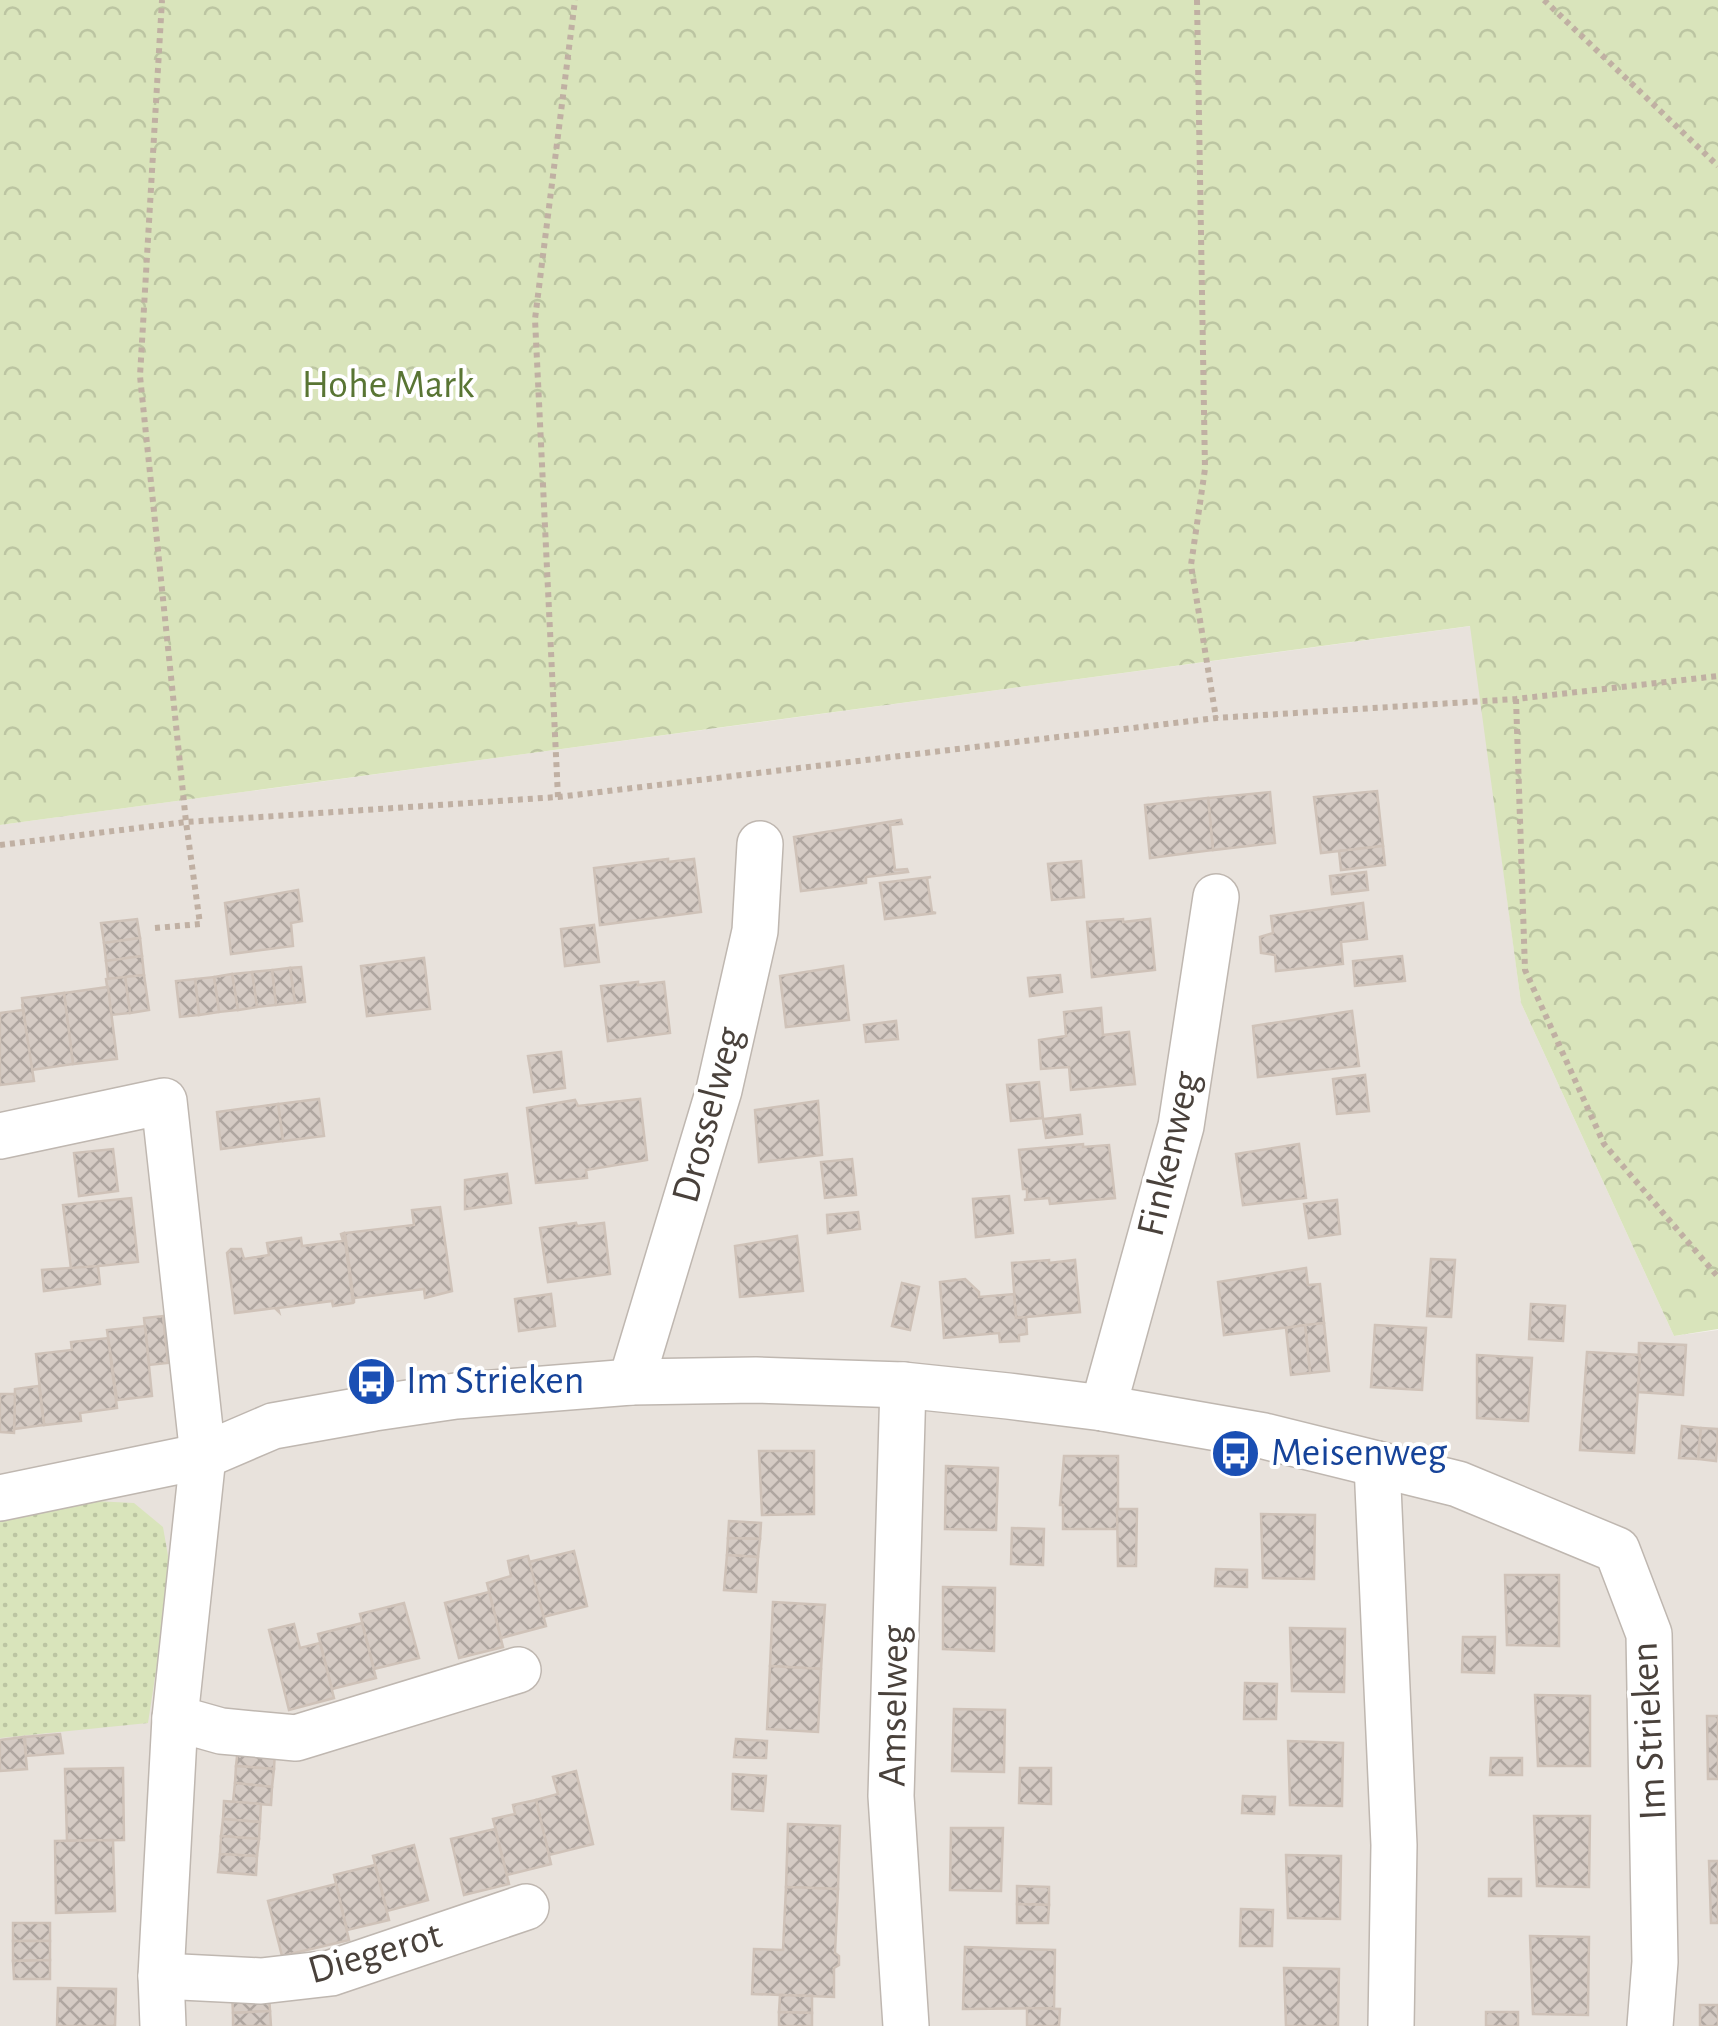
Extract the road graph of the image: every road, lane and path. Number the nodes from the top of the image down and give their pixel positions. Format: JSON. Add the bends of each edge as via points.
{"nodes":[{"id":1,"x":162,"y":0,"type":"edge"},
{"id":2,"x":575,"y":0,"type":"edge"},
{"id":3,"x":1197,"y":0,"type":"edge"},
{"id":4,"x":1544,"y":0,"type":"edge"},
{"id":5,"x":1718,"y":166,"type":"edge"},
{"id":6,"x":1718,"y":676,"type":"edge"},
{"id":7,"x":1516,"y":699,"type":"junction"},
{"id":8,"x":1216,"y":718,"type":"junction"},
{"id":9,"x":558,"y":797,"type":"junction"},
{"id":10,"x":186,"y":822,"type":"junction"},
{"id":11,"x":760,"y":844,"type":"dead end"},
{"id":12,"x":0,"y":845,"type":"edge"},
{"id":13,"x":1216,"y":896,"type":"dead end"},
{"id":14,"x":155,"y":928,"type":"dead end"},
{"id":15,"x":0,"y":1136,"type":"edge"},
{"id":16,"x":1718,"y":1277,"type":"edge"},
{"id":17,"x":631,"y":1382,"type":"junction"},
{"id":18,"x":902,"y":1385,"type":"junction"},
{"id":19,"x":1103,"y":1408,"type":"junction"},
{"id":20,"x":203,"y":1456,"type":"junction"},
{"id":21,"x":1377,"y":1464,"type":"junction"},
{"id":22,"x":0,"y":1498,"type":"edge"},
{"id":23,"x":518,"y":1670,"type":"dead end"},
{"id":24,"x":175,"y":1718,"type":"junction"},
{"id":25,"x":526,"y":1906,"type":"dead end"},
{"id":26,"x":161,"y":1976,"type":"junction"},
{"id":27,"x":163,"y":2026,"type":"edge"},
{"id":28,"x":906,"y":2026,"type":"edge"},
{"id":29,"x":1391,"y":2026,"type":"edge"},
{"id":30,"x":1650,"y":2026,"type":"edge"}],
"edges":[{"from":1,"to":10,"type":"path","via":[[140,376]]},
{"from":2,"to":9,"type":"path","via":[[534,319]]},
{"from":3,"to":8,"type":"path","via":[[1205,469],[1191,565]]},
{"from":4,"to":5,"type":"path"},
{"from":6,"to":7,"type":"path"},
{"from":7,"to":8,"type":"path"},
{"from":7,"to":16,"type":"path","via":[[1525,970],[1604,1144]]},
{"from":8,"to":9,"type":"path"},
{"from":9,"to":10,"type":"path"},
{"from":10,"to":12,"type":"path"},
{"from":10,"to":14,"type":"path","via":[[200,924]]},
{"from":11,"to":17,"type":"street","name":"Drosselweg","via":[[755,931],[719,1090]]},
{"from":13,"to":19,"type":"street","name":"Finkenweg","via":[[1181,1126]]},
{"from":15,"to":20,"type":"street","via":[[164,1102]]},
{"from":17,"to":18,"type":"street","name":"Im Strieken"},
{"from":17,"to":20,"type":"street","name":"Im Strieken","via":[[374,1408],[273,1426]]},
{"from":18,"to":19,"type":"street","name":"Im Strieken"},
{"from":18,"to":28,"type":"street","name":"Amselweg","via":[[891,1796]]},
{"from":19,"to":21,"type":"street","name":"Im Strieken"},
{"from":20,"to":22,"type":"street","name":"Im Strieken"},
{"from":20,"to":24,"type":"street"},
{"from":21,"to":29,"type":"street","via":[[1394,1845]]},
{"from":21,"to":30,"type":"street","name":"Im Strieken","via":[[1458,1484],[1618,1550],[1649,1634],[1655,1944]]},
{"from":23,"to":24,"type":"street","via":[[296,1738],[221,1731]]},
{"from":24,"to":26,"type":"street"},
{"from":25,"to":26,"type":"street","name":"Diegerot","via":[[331,1973],[261,1980]]},
{"from":26,"to":27,"type":"street"}]}
